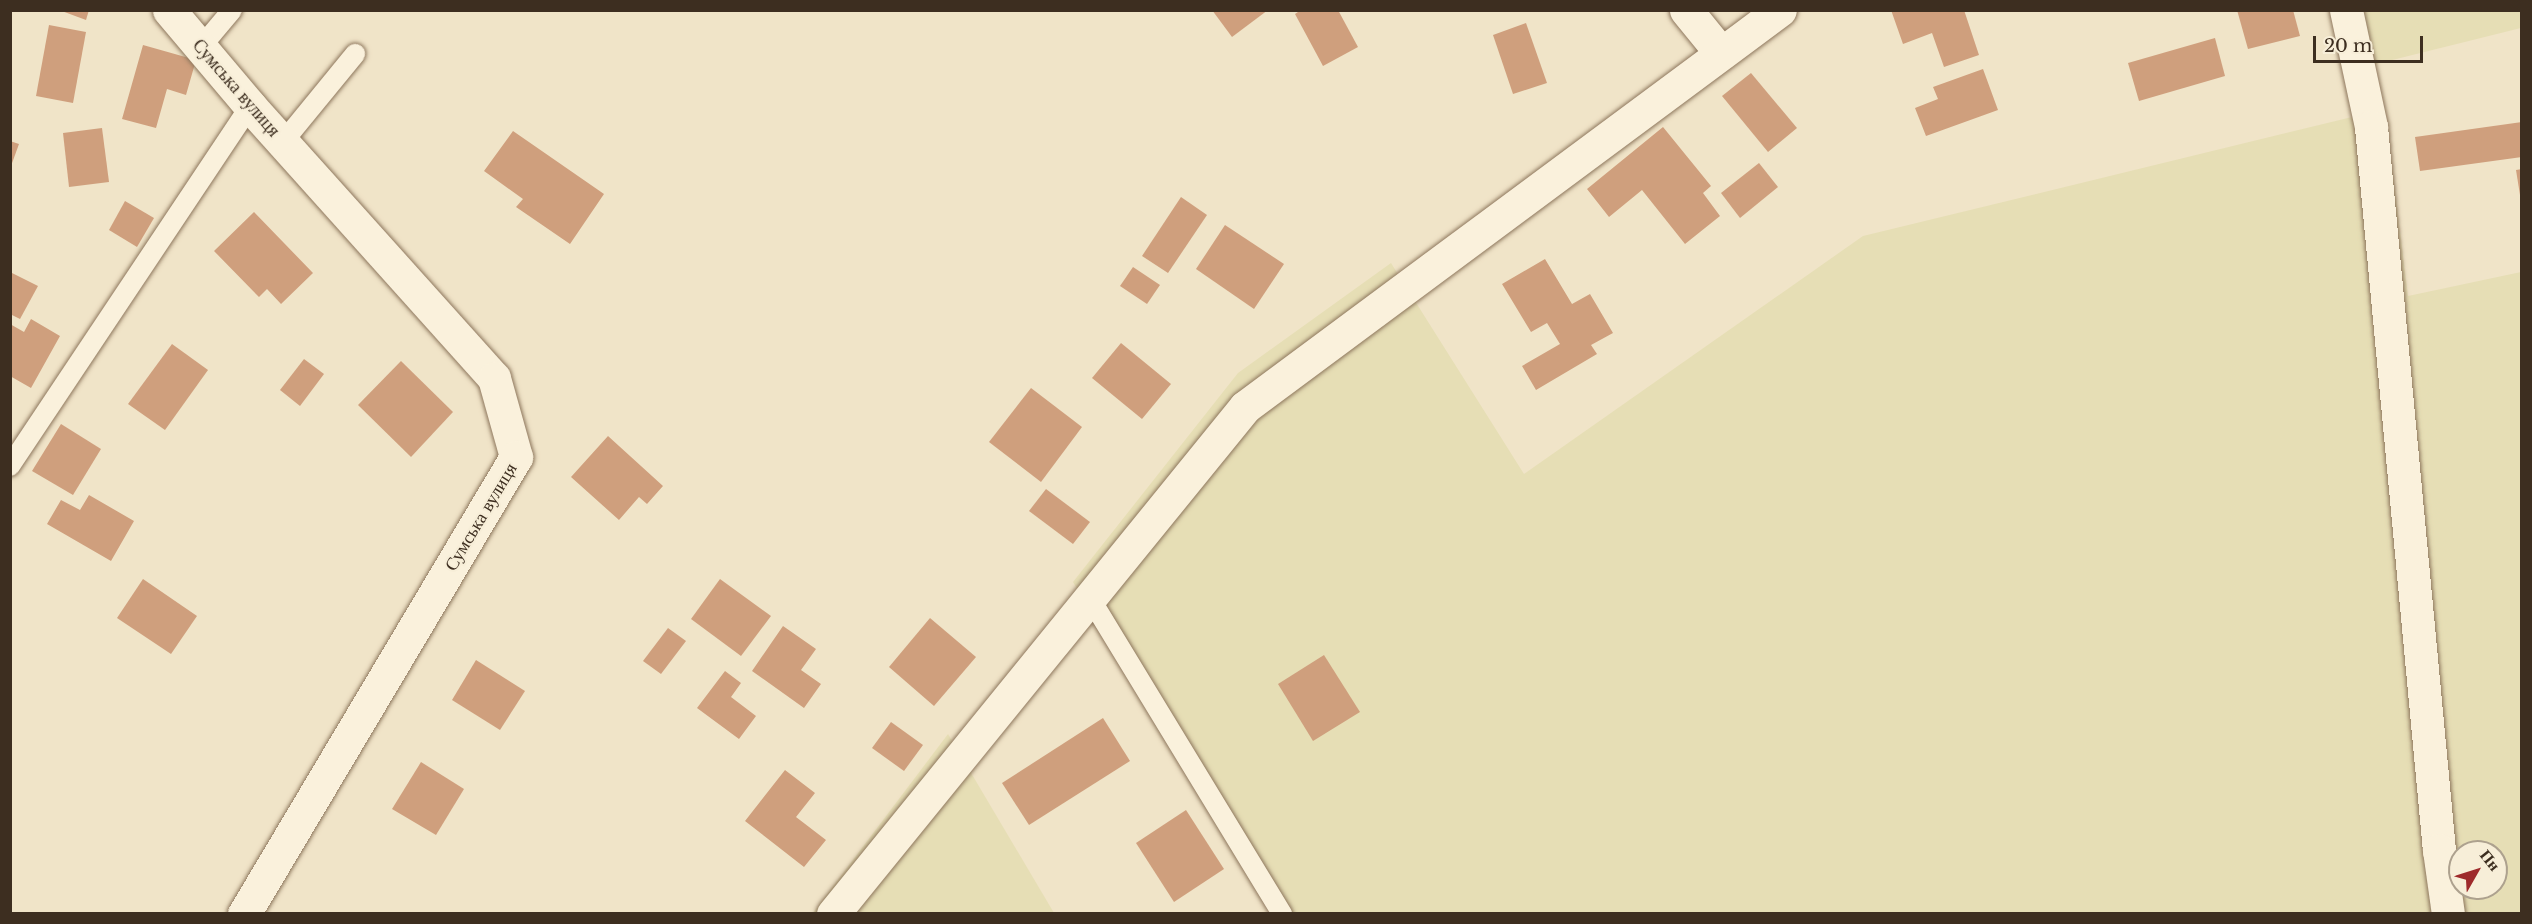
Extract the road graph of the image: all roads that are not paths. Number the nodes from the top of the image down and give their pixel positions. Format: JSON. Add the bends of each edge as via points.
{"nodes":[{"id":1,"x":169,"y":10,"type":"edge"},
{"id":2,"x":232,"y":10,"type":"edge"},
{"id":3,"x":1686,"y":10,"type":"edge"},
{"id":4,"x":1780,"y":10,"type":"edge"},
{"id":5,"x":2346,"y":10,"type":"edge"},
{"id":6,"x":201,"y":47,"type":"junction"},
{"id":7,"x":355,"y":54,"type":"dead end"},
{"id":8,"x":1721,"y":54,"type":"junction"},
{"id":9,"x":250,"y":106,"type":"junction"},
{"id":10,"x":283,"y":142,"type":"junction"},
{"id":11,"x":10,"y":466,"type":"edge"},
{"id":12,"x":1090,"y":598,"type":"junction"},
{"id":13,"x":244,"y":914,"type":"edge"},
{"id":14,"x":833,"y":914,"type":"edge"},
{"id":15,"x":1282,"y":914,"type":"edge"},
{"id":16,"x":2448,"y":914,"type":"edge"}],
"edges":[{"from":1,"to":6,"type":"street","name":"Сумська вулиця"},
{"from":2,"to":6,"type":"lane"},
{"from":3,"to":8,"type":"street"},
{"from":4,"to":8,"type":"street"},
{"from":5,"to":16,"type":"street","via":[[2371,127]]},
{"from":6,"to":9,"type":"street","name":"Сумська вулиця"},
{"from":7,"to":10,"type":"lane"},
{"from":8,"to":12,"type":"street","via":[[1245,407]]},
{"from":9,"to":10,"type":"street","name":"Сумська вулиця"},
{"from":9,"to":11,"type":"lane"},
{"from":10,"to":13,"type":"street","name":"Сумська вулиця","via":[[494,378],[516,457]]},
{"from":12,"to":14,"type":"street"},
{"from":12,"to":15,"type":"lane"}]}
